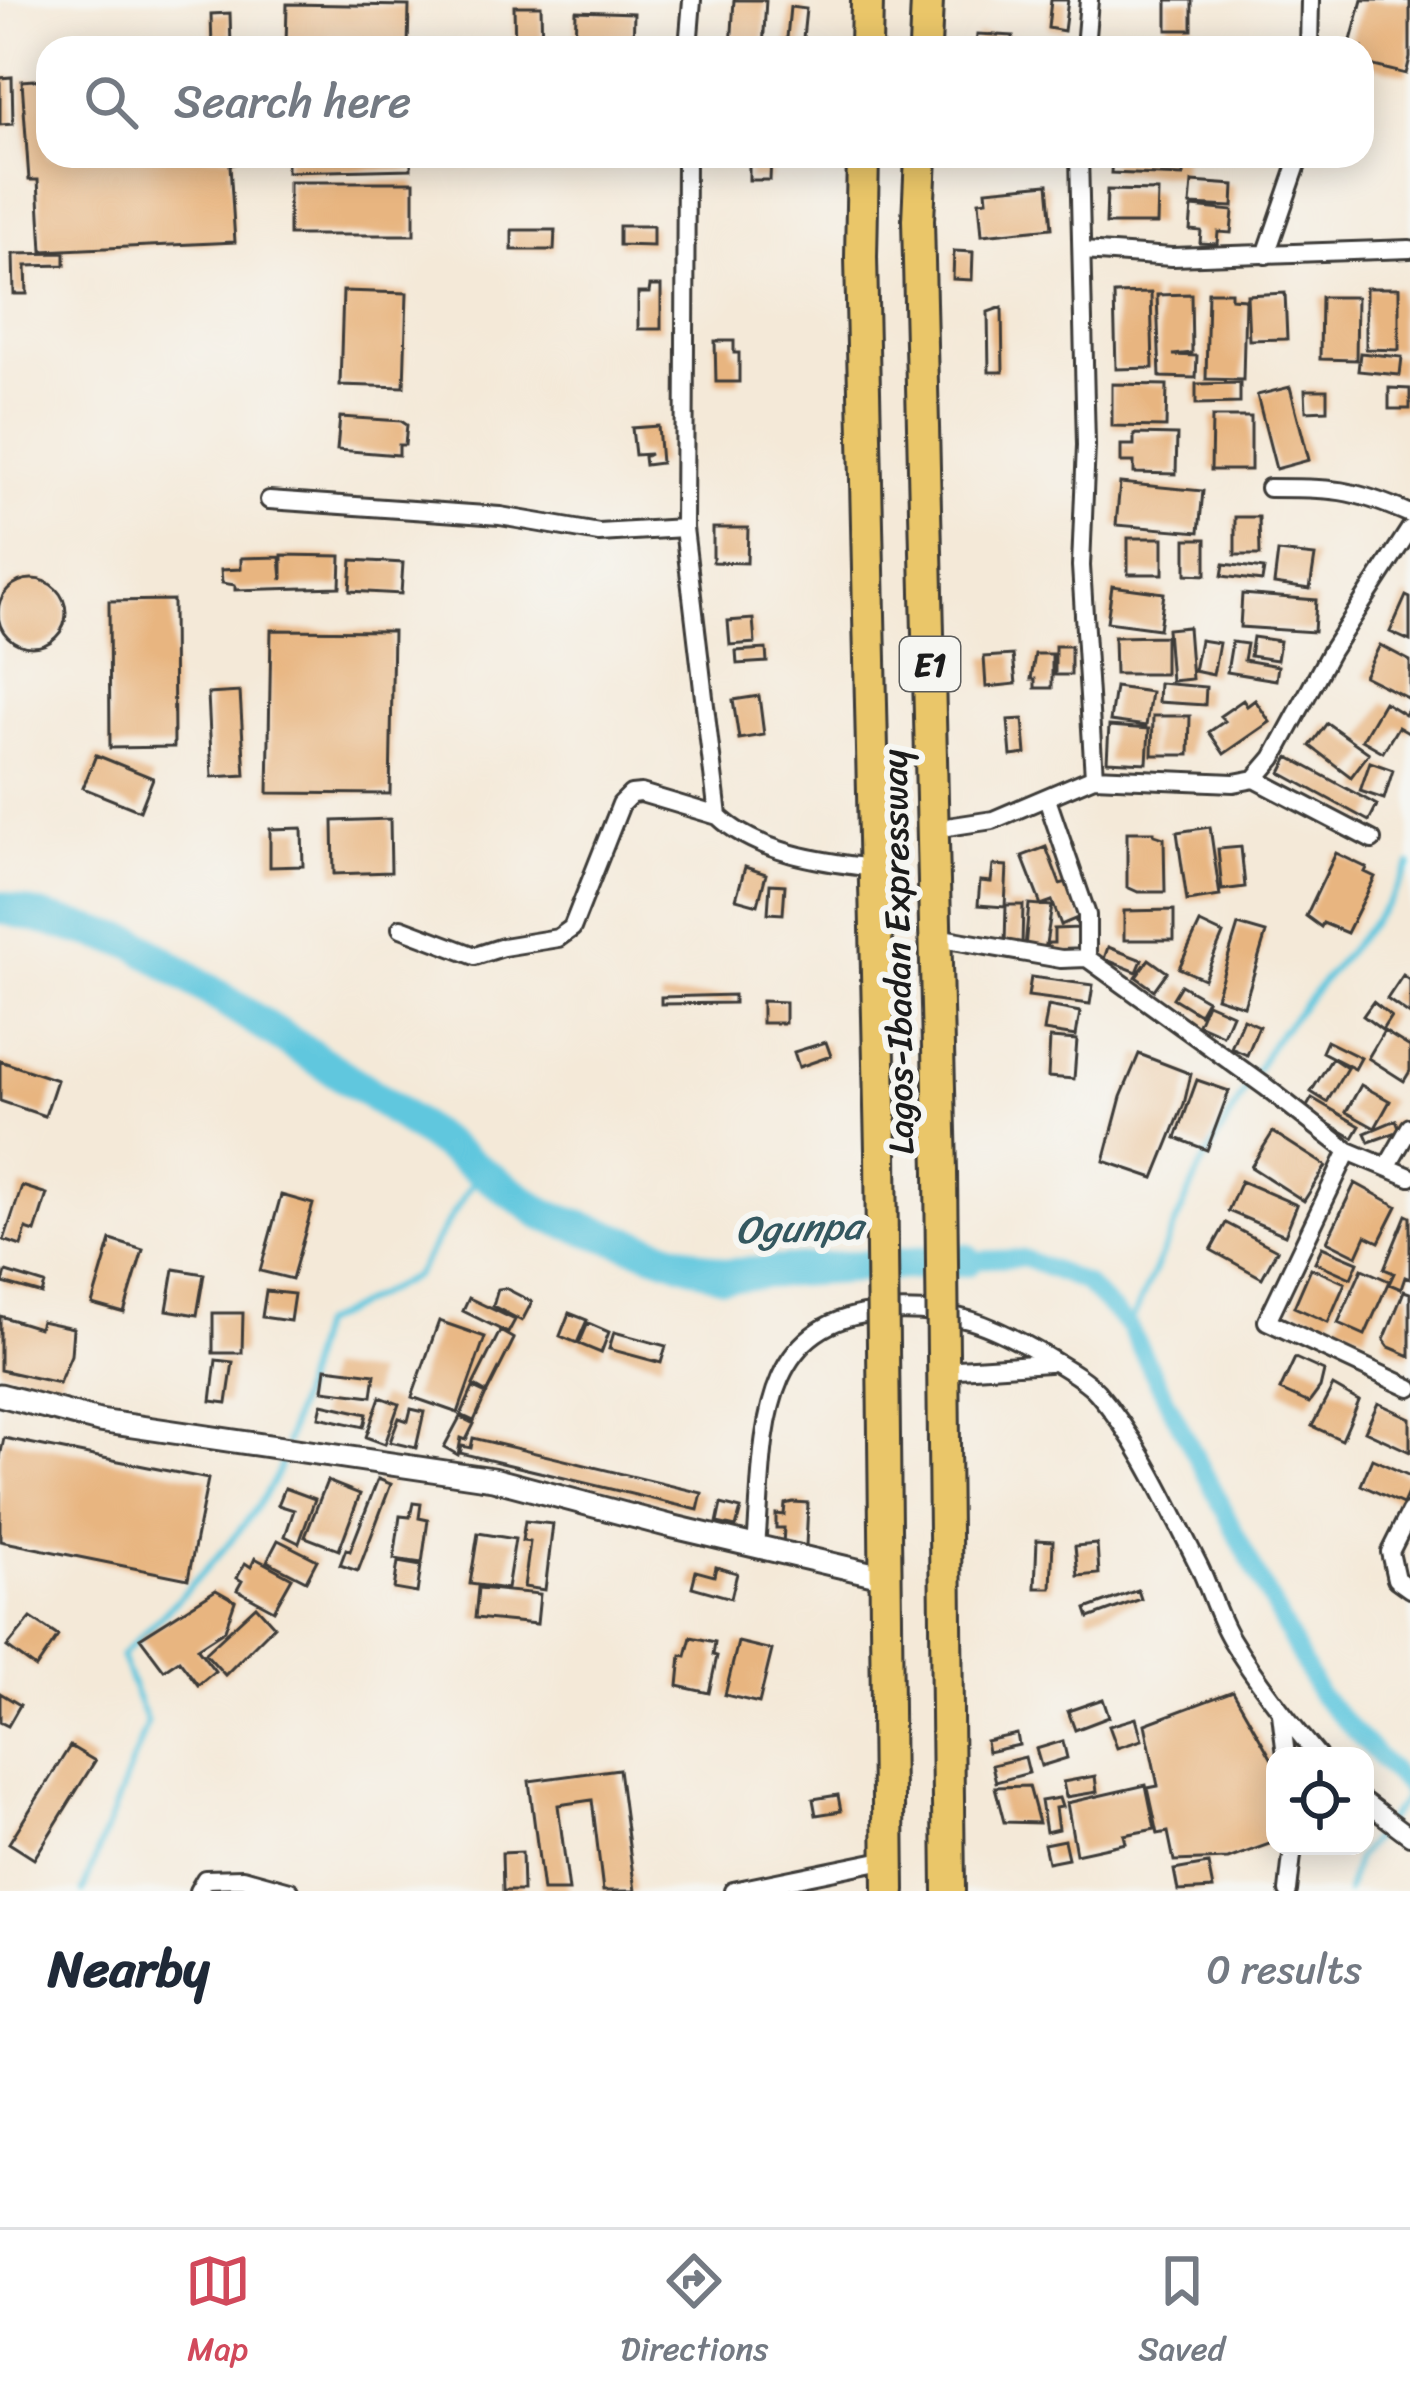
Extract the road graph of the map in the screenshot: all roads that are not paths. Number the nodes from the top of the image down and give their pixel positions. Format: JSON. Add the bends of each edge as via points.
{"nodes":[{"id":1,"x":692,"y":0,"type":"edge"},
{"id":2,"x":867,"y":0,"type":"edge"},
{"id":3,"x":927,"y":0,"type":"edge"},
{"id":4,"x":1090,"y":0,"type":"edge"},
{"id":5,"x":1310,"y":0,"type":"edge"},
{"id":6,"x":689,"y":36,"type":"edge"},
{"id":7,"x":866,"y":36,"type":"edge"},
{"id":8,"x":926,"y":36,"type":"edge"},
{"id":9,"x":1086,"y":36,"type":"edge"},
{"id":10,"x":1309,"y":36,"type":"edge"},
{"id":11,"x":686,"y":168,"type":"edge"},
{"id":12,"x":863,"y":168,"type":"edge"},
{"id":13,"x":920,"y":168,"type":"edge"},
{"id":14,"x":1080,"y":168,"type":"edge"},
{"id":15,"x":1296,"y":168,"type":"edge"},
{"id":16,"x":1410,"y":249,"type":"edge"},
{"id":17,"x":1084,"y":251,"type":"junction"},
{"id":18,"x":1266,"y":255,"type":"junction"},
{"id":19,"x":1269,"y":488,"type":"dead end"},
{"id":20,"x":269,"y":500,"type":"dead end"},
{"id":21,"x":1410,"y":514,"type":"edge"},
{"id":22,"x":684,"y":528,"type":"junction"},
{"id":23,"x":1410,"y":530,"type":"edge"},
{"id":24,"x":1094,"y":777,"type":"junction"},
{"id":25,"x":1255,"y":779,"type":"junction"},
{"id":26,"x":1047,"y":799,"type":"junction"},
{"id":27,"x":718,"y":816,"type":"junction"},
{"id":28,"x":934,"y":829,"type":"junction"},
{"id":29,"x":1372,"y":840,"type":"dead end"},
{"id":30,"x":873,"y":868,"type":"junction"},
{"id":31,"x":401,"y":928,"type":"dead end"},
{"id":32,"x":936,"y":937,"type":"junction"},
{"id":33,"x":1087,"y":958,"type":"junction"},
{"id":34,"x":1410,"y":1126,"type":"edge"},
{"id":35,"x":1348,"y":1151,"type":"junction"},
{"id":36,"x":1387,"y":1167,"type":"junction"},
{"id":37,"x":1410,"y":1177,"type":"edge"},
{"id":38,"x":943,"y":1362,"type":"junction"},
{"id":39,"x":1062,"y":1367,"type":"junction"},
{"id":40,"x":1410,"y":1388,"type":"edge"},
{"id":41,"x":0,"y":1395,"type":"edge"},
{"id":42,"x":1410,"y":1511,"type":"edge"},
{"id":43,"x":756,"y":1546,"type":"junction"},
{"id":44,"x":886,"y":1577,"type":"junction"},
{"id":45,"x":1410,"y":1588,"type":"edge"},
{"id":46,"x":1281,"y":1712,"type":"junction"},
{"id":47,"x":1285,"y":1747,"type":"edge"},
{"id":48,"x":1311,"y":1747,"type":"edge"},
{"id":49,"x":1374,"y":1809,"type":"edge"},
{"id":50,"x":1410,"y":1836,"type":"edge"},
{"id":51,"x":1292,"y":1855,"type":"edge"},
{"id":52,"x":889,"y":1859,"type":"junction"},
{"id":53,"x":198,"y":1891,"type":"edge"},
{"id":54,"x":290,"y":1891,"type":"edge"},
{"id":55,"x":733,"y":1891,"type":"edge"},
{"id":56,"x":889,"y":1891,"type":"edge"},
{"id":57,"x":949,"y":1891,"type":"edge"},
{"id":58,"x":1288,"y":1891,"type":"edge"}],
"edges":[{"from":1,"to":6,"type":"street"},
{"from":2,"to":7,"type":"highway"},
{"from":3,"to":8,"type":"highway"},
{"from":4,"to":9,"type":"street"},
{"from":5,"to":10,"type":"street"},
{"from":11,"to":22,"type":"street"},
{"from":12,"to":30,"type":"highway","name":"Lagos-Ibadan Expressway","number":"E1"},
{"from":13,"to":28,"type":"highway","name":"Lagos-Ibadan Expressway","number":"E1"},
{"from":14,"to":17,"type":"street"},
{"from":15,"to":18,"type":"street"},
{"from":16,"to":18,"type":"street"},
{"from":17,"to":18,"type":"street"},
{"from":17,"to":24,"type":"street","via":[[1082,566]]},
{"from":19,"to":21,"type":"street","via":[[1366,494]]},
{"from":20,"to":22,"type":"street","via":[[500,516],[599,533]]},
{"from":22,"to":27,"type":"street"},
{"from":23,"to":25,"type":"street"},
{"from":24,"to":25,"type":"street"},
{"from":24,"to":26,"type":"street"},
{"from":25,"to":29,"type":"street"},
{"from":26,"to":28,"type":"street","via":[[993,820]]},
{"from":26,"to":33,"type":"street","via":[[1085,908]]},
{"from":27,"to":30,"type":"street","via":[[734,831],[818,862]]},
{"from":27,"to":31,"type":"street","via":[[631,794],[620,804],[572,928],[558,938],[475,956]]},
{"from":28,"to":32,"type":"highway","name":"Lagos-Ibadan Expressway","number":"E1"},
{"from":30,"to":44,"type":"highway","name":"Lagos-Ibadan Expressway","number":"E1","bridge":true},
{"from":32,"to":33,"type":"street"},
{"from":32,"to":38,"type":"highway","name":"Lagos-Ibadan Expressway","number":"E1","bridge":true},
{"from":33,"to":35,"type":"street"},
{"from":34,"to":36,"type":"street"},
{"from":35,"to":36,"type":"street"},
{"from":35,"to":40,"type":"street","via":[[1267,1321]]},
{"from":36,"to":37,"type":"street"},
{"from":38,"to":39,"type":"street"},
{"from":38,"to":57,"type":"highway","name":"Lagos-Ibadan Expressway","number":"E1"},
{"from":39,"to":43,"type":"street","via":[[979,1320],[914,1310],[832,1323],[802,1341],[782,1367],[769,1408]]},
{"from":39,"to":46,"type":"street","via":[[1093,1387],[1119,1420],[1229,1636]]},
{"from":41,"to":43,"type":"street","via":[[99,1420],[494,1479]]},
{"from":42,"to":45,"type":"street","via":[[1390,1552],[1396,1579]]},
{"from":43,"to":44,"type":"street"},
{"from":44,"to":52,"type":"highway","name":"Lagos-Ibadan Expressway","number":"E1"},
{"from":46,"to":47,"type":"street"},
{"from":46,"to":48,"type":"street"},
{"from":49,"to":50,"type":"street"},
{"from":51,"to":58,"type":"street"},
{"from":52,"to":55,"type":"street"},
{"from":52,"to":56,"type":"highway","name":"Lagos-Ibadan Expressway","number":"E1"},
{"from":53,"to":54,"type":"street","via":[[218,1876]]}]}
